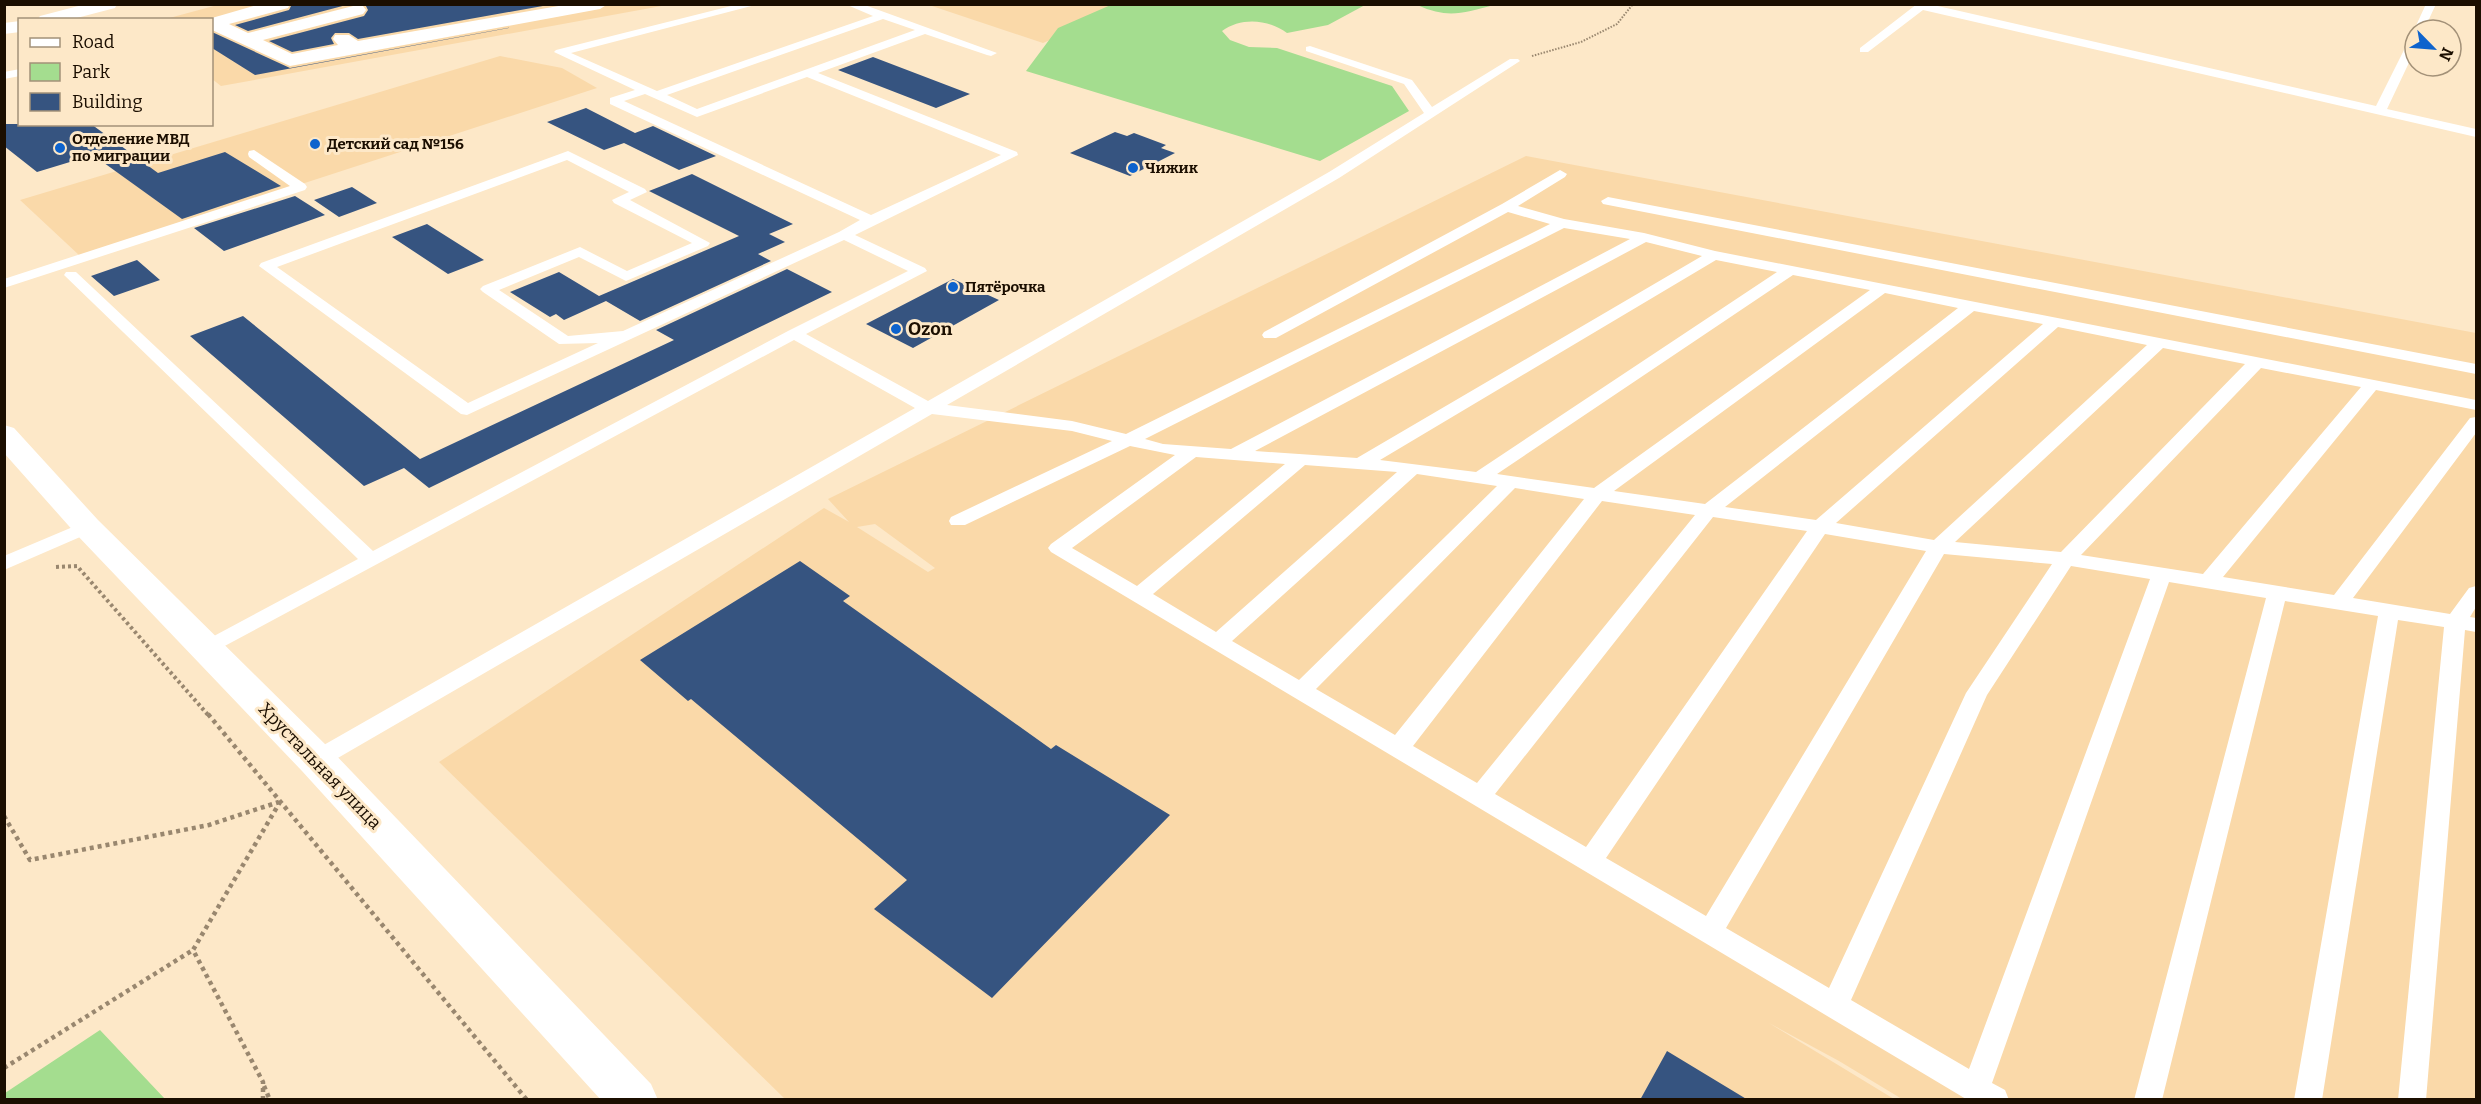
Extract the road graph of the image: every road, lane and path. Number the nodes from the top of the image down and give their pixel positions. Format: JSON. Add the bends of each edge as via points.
{"nodes":[{"id":1,"x":109,"y":4,"type":"edge"},
{"id":2,"x":282,"y":4,"type":"edge"},
{"id":3,"x":600,"y":4,"type":"edge"},
{"id":4,"x":754,"y":4,"type":"edge"},
{"id":5,"x":850,"y":4,"type":"edge"},
{"id":6,"x":1633,"y":4,"type":"edge"},
{"id":7,"x":2432,"y":4,"type":"edge"},
{"id":8,"x":1922,"y":5,"type":"edge"},
{"id":9,"x":87,"y":7,"type":"edge"},
{"id":10,"x":352,"y":7,"type":"edge"},
{"id":11,"x":561,"y":8,"type":"edge"},
{"id":12,"x":474,"y":12,"type":"dead end"},
{"id":13,"x":882,"y":15,"type":"junction"},
{"id":14,"x":52,"y":18,"type":"edge"},
{"id":15,"x":2425,"y":18,"type":"edge"},
{"id":16,"x":501,"y":24,"type":"junction"},
{"id":17,"x":926,"y":30,"type":"junction"},
{"id":18,"x":416,"y":37,"type":"junction"},
{"id":19,"x":246,"y":39,"type":"junction"},
{"id":20,"x":1310,"y":49,"type":"dead end"},
{"id":21,"x":1864,"y":50,"type":"dead end"},
{"id":22,"x":991,"y":53,"type":"dead end"},
{"id":23,"x":1514,"y":61,"type":"joint"},
{"id":24,"x":2403,"y":63,"type":"edge"},
{"id":25,"x":807,"y":73,"type":"junction"},
{"id":26,"x":651,"y":93,"type":"junction"},
{"id":27,"x":2380,"y":111,"type":"junction"},
{"id":28,"x":1431,"y":114,"type":"junction"},
{"id":29,"x":2476,"y":133,"type":"edge"},
{"id":30,"x":254,"y":154,"type":"dead end"},
{"id":31,"x":1560,"y":174,"type":"dead end"},
{"id":32,"x":1608,"y":201,"type":"dead end"},
{"id":33,"x":1507,"y":207,"type":"junction"},
{"id":34,"x":871,"y":220,"type":"junction"},
{"id":35,"x":1562,"y":223,"type":"junction"},
{"id":36,"x":844,"y":235,"type":"junction"},
{"id":37,"x":1644,"y":237,"type":"junction"},
{"id":38,"x":1714,"y":255,"type":"junction"},
{"id":39,"x":1790,"y":270,"type":"junction"},
{"id":40,"x":70,"y":275,"type":"dead end"},
{"id":41,"x":4,"y":284,"type":"edge"},
{"id":42,"x":1882,"y":288,"type":"junction"},
{"id":43,"x":1970,"y":306,"type":"junction"},
{"id":44,"x":2055,"y":322,"type":"junction"},
{"id":45,"x":794,"y":334,"type":"junction"},
{"id":46,"x":1270,"y":335,"type":"dead end"},
{"id":47,"x":626,"y":336,"type":"junction"},
{"id":48,"x":2159,"y":343,"type":"junction"},
{"id":49,"x":2257,"y":362,"type":"junction"},
{"id":50,"x":2476,"y":369,"type":"edge"},
{"id":51,"x":2372,"y":385,"type":"junction"},
{"id":52,"x":2476,"y":405,"type":"edge"},
{"id":53,"x":928,"y":408,"type":"junction"},
{"id":54,"x":2476,"y":423,"type":"edge"},
{"id":55,"x":4,"y":434,"type":"edge"},
{"id":56,"x":1129,"y":440,"type":"junction"},
{"id":57,"x":1193,"y":451,"type":"junction"},
{"id":58,"x":1235,"y":454,"type":"junction"},
{"id":59,"x":1302,"y":459,"type":"junction"},
{"id":60,"x":1360,"y":464,"type":"junction"},
{"id":61,"x":1413,"y":468,"type":"junction"},
{"id":62,"x":1479,"y":478,"type":"junction"},
{"id":63,"x":1511,"y":482,"type":"junction"},
{"id":64,"x":1597,"y":495,"type":"junction"},
{"id":65,"x":1708,"y":511,"type":"junction"},
{"id":66,"x":958,"y":521,"type":"dead end"},
{"id":67,"x":87,"y":527,"type":"junction"},
{"id":68,"x":1820,"y":527,"type":"junction"},
{"id":69,"x":1938,"y":548,"type":"junction"},
{"id":70,"x":366,"y":555,"type":"dead end"},
{"id":71,"x":2066,"y":559,"type":"junction"},
{"id":72,"x":4,"y":564,"type":"edge"},
{"id":73,"x":46,"y":567,"type":"dead end"},
{"id":74,"x":2162,"y":574,"type":"junction"},
{"id":75,"x":2208,"y":582,"type":"junction"},
{"id":76,"x":2277,"y":593,"type":"junction"},
{"id":77,"x":2476,"y":593,"type":"edge"},
{"id":78,"x":1139,"y":595,"type":"junction"},
{"id":79,"x":2340,"y":603,"type":"junction"},
{"id":80,"x":2389,"y":611,"type":"junction"},
{"id":81,"x":2466,"y":623,"type":"edge"},
{"id":82,"x":1218,"y":642,"type":"junction"},
{"id":83,"x":206,"y":649,"type":"junction"},
{"id":84,"x":1301,"y":691,"type":"junction"},
{"id":85,"x":1398,"y":748,"type":"junction"},
{"id":86,"x":316,"y":760,"type":"junction"},
{"id":87,"x":1480,"y":796,"type":"junction"},
{"id":88,"x":280,"y":802,"type":"junction"},
{"id":89,"x":4,"y":816,"type":"edge"},
{"id":90,"x":1590,"y":861,"type":"junction"},
{"id":91,"x":1710,"y":932,"type":"junction"},
{"id":92,"x":194,"y":950,"type":"junction"},
{"id":93,"x":1835,"y":1005,"type":"junction"},
{"id":94,"x":4,"y":1068,"type":"edge"},
{"id":95,"x":263,"y":1082,"type":"junction"},
{"id":96,"x":1986,"y":1094,"type":"edge"},
{"id":97,"x":263,"y":1100,"type":"edge"},
{"id":98,"x":270,"y":1100,"type":"edge"},
{"id":99,"x":527,"y":1100,"type":"edge"},
{"id":100,"x":634,"y":1100,"type":"edge"},
{"id":101,"x":2148,"y":1100,"type":"edge"},
{"id":102,"x":2308,"y":1100,"type":"edge"},
{"id":103,"x":2412,"y":1100,"type":"edge"}],
"edges":[{"from":1,"to":9,"type":"street"},
{"from":2,"to":19,"type":"street","via":[[213,22]]},
{"from":3,"to":11,"type":"street"},
{"from":4,"to":26,"type":"lane","via":[[560,52]]},
{"from":5,"to":13,"type":"lane"},
{"from":6,"to":23,"type":"path","via":[[1617,24],[1581,42]]},
{"from":7,"to":15,"type":"lane"},
{"from":8,"to":21,"type":"lane"},
{"from":8,"to":27,"type":"lane"},
{"from":9,"to":14,"type":"street"},
{"from":10,"to":18,"type":"street"},
{"from":10,"to":19,"type":"street"},
{"from":11,"to":16,"type":"street"},
{"from":12,"to":16,"type":"street"},
{"from":13,"to":17,"type":"lane"},
{"from":13,"to":26,"type":"lane"},
{"from":16,"to":18,"type":"street"},
{"from":17,"to":22,"type":"lane"},
{"from":17,"to":25,"type":"lane"},
{"from":18,"to":19,"type":"street","via":[[348,43],[290,60]]},
{"from":20,"to":28,"type":"lane","via":[[1408,82]]},
{"from":23,"to":28,"type":"lane"},
{"from":24,"to":27,"type":"lane"},
{"from":25,"to":26,"type":"lane","via":[[698,114]]},
{"from":25,"to":34,"type":"lane","via":[[1012,155]]},
{"from":26,"to":34,"type":"lane","via":[[614,101]]},
{"from":27,"to":29,"type":"lane"},
{"from":28,"to":53,"type":"lane","via":[[1334,175]]},
{"from":30,"to":41,"type":"lane","via":[[300,187]]},
{"from":31,"to":33,"type":"lane"},
{"from":32,"to":50,"type":"lane"},
{"from":33,"to":35,"type":"lane"},
{"from":33,"to":46,"type":"lane"},
{"from":34,"to":36,"type":"lane"},
{"from":35,"to":37,"type":"lane"},
{"from":35,"to":56,"type":"lane"},
{"from":36,"to":45,"type":"lane","via":[[920,271]]},
{"from":36,"to":47,"type":"lane"},
{"from":37,"to":38,"type":"lane"},
{"from":37,"to":58,"type":"lane"},
{"from":38,"to":39,"type":"lane"},
{"from":38,"to":60,"type":"lane"},
{"from":39,"to":42,"type":"lane"},
{"from":39,"to":62,"type":"lane"},
{"from":40,"to":70,"type":"lane"},
{"from":42,"to":43,"type":"lane"},
{"from":42,"to":64,"type":"lane"},
{"from":43,"to":44,"type":"lane"},
{"from":43,"to":65,"type":"lane"},
{"from":44,"to":48,"type":"lane"},
{"from":44,"to":68,"type":"lane"},
{"from":45,"to":53,"type":"lane"},
{"from":45,"to":83,"type":"lane"},
{"from":47,"to":47,"type":"lane","via":[[467,410],[266,266],[568,155],[640,192],[619,200],[703,243],[626,277],[580,251],[488,289],[565,340]]},
{"from":48,"to":49,"type":"lane"},
{"from":48,"to":69,"type":"lane"},
{"from":49,"to":51,"type":"lane"},
{"from":49,"to":71,"type":"lane"},
{"from":51,"to":52,"type":"lane"},
{"from":51,"to":75,"type":"lane"},
{"from":53,"to":56,"type":"lane","via":[[1072,426]]},
{"from":53,"to":86,"type":"lane"},
{"from":54,"to":79,"type":"lane"},
{"from":55,"to":67,"type":"street","name":"Хрустальная улица"},
{"from":56,"to":57,"type":"lane","via":[[1163,449]]},
{"from":56,"to":66,"type":"lane"},
{"from":57,"to":58,"type":"lane"},
{"from":57,"to":78,"type":"lane","via":[[1058,548]]},
{"from":58,"to":59,"type":"lane"},
{"from":59,"to":60,"type":"lane"},
{"from":59,"to":78,"type":"lane"},
{"from":60,"to":61,"type":"lane"},
{"from":61,"to":62,"type":"lane"},
{"from":61,"to":82,"type":"lane"},
{"from":62,"to":63,"type":"lane"},
{"from":63,"to":64,"type":"lane"},
{"from":63,"to":84,"type":"lane"},
{"from":64,"to":65,"type":"lane"},
{"from":64,"to":85,"type":"lane"},
{"from":65,"to":68,"type":"lane"},
{"from":65,"to":87,"type":"lane"},
{"from":67,"to":72,"type":"lane"},
{"from":67,"to":83,"type":"street","name":"Хрустальная улица"},
{"from":68,"to":69,"type":"lane"},
{"from":68,"to":90,"type":"lane"},
{"from":69,"to":71,"type":"lane"},
{"from":69,"to":91,"type":"lane"},
{"from":71,"to":74,"type":"lane"},
{"from":71,"to":93,"type":"lane","via":[[1977,693]]},
{"from":73,"to":88,"type":"path","via":[[77,566]]},
{"from":74,"to":75,"type":"lane"},
{"from":74,"to":96,"type":"lane"},
{"from":75,"to":76,"type":"lane"},
{"from":76,"to":79,"type":"lane"},
{"from":76,"to":101,"type":"lane"},
{"from":77,"to":81,"type":"lane"},
{"from":78,"to":82,"type":"lane"},
{"from":79,"to":80,"type":"lane"},
{"from":80,"to":81,"type":"lane"},
{"from":80,"to":102,"type":"lane"},
{"from":81,"to":103,"type":"lane"},
{"from":82,"to":84,"type":"lane"},
{"from":83,"to":86,"type":"street","name":"Хрустальная улица"},
{"from":84,"to":85,"type":"lane"},
{"from":85,"to":87,"type":"lane"},
{"from":86,"to":100,"type":"street","name":"Хрустальная улица"},
{"from":87,"to":90,"type":"lane"},
{"from":88,"to":89,"type":"path","via":[[209,825],[30,860]]},
{"from":88,"to":92,"type":"path"},
{"from":88,"to":99,"type":"path"},
{"from":90,"to":91,"type":"lane"},
{"from":91,"to":93,"type":"lane"},
{"from":92,"to":94,"type":"path"},
{"from":92,"to":95,"type":"path"},
{"from":93,"to":96,"type":"lane"},
{"from":95,"to":97,"type":"path"},
{"from":95,"to":98,"type":"path"}]}
